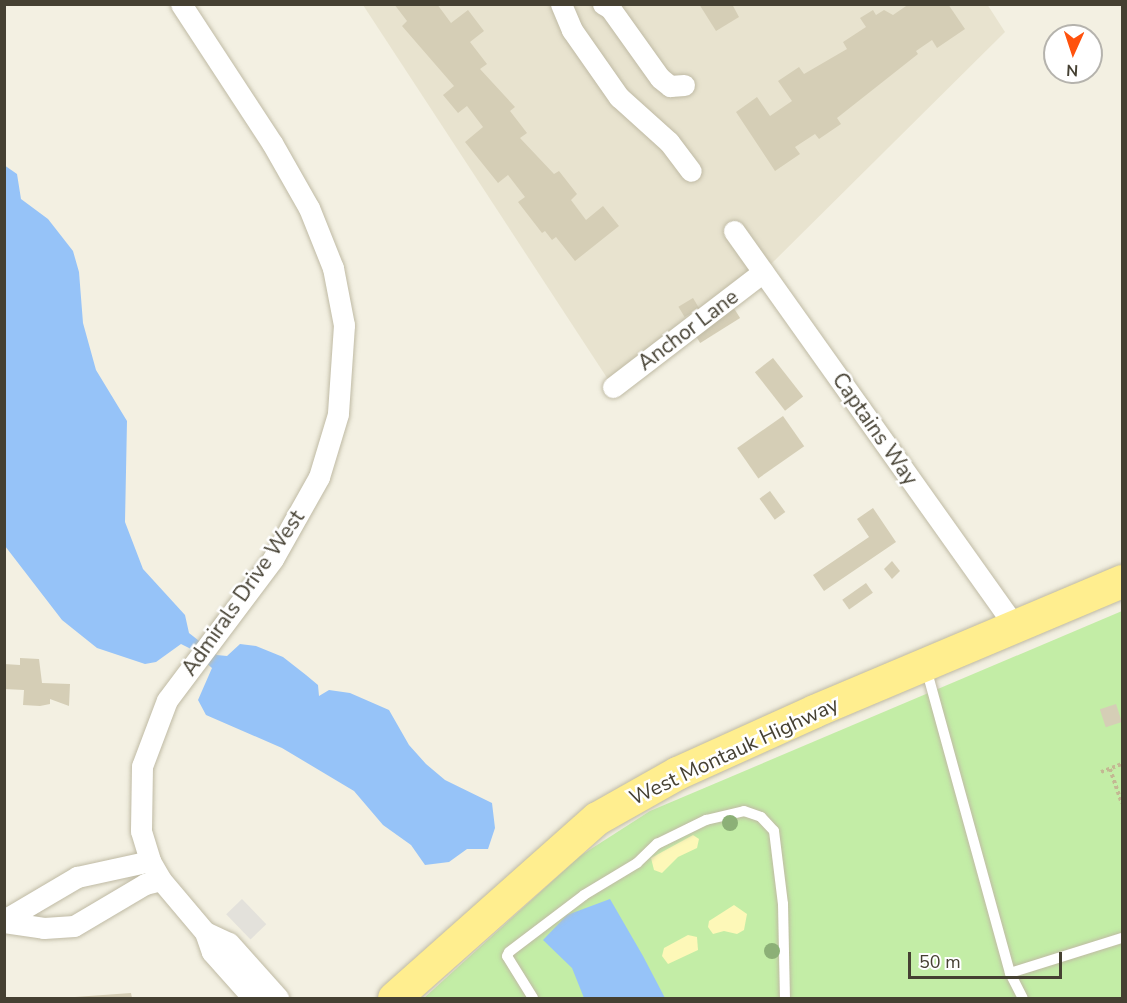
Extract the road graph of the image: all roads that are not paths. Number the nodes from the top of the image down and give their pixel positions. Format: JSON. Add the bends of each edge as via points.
{"nodes":[{"id":1,"x":181,"y":4,"type":"edge"},
{"id":2,"x":561,"y":4,"type":"edge"},
{"id":3,"x":603,"y":4,"type":"edge"},
{"id":4,"x":684,"y":85,"type":"dead end"},
{"id":5,"x":691,"y":171,"type":"dead end"},
{"id":6,"x":734,"y":231,"type":"dead end"},
{"id":7,"x":764,"y":272,"type":"junction"},
{"id":8,"x":613,"y":387,"type":"dead end"},
{"id":9,"x":1122,"y":581,"type":"edge"},
{"id":10,"x":1016,"y":627,"type":"junction"},
{"id":11,"x":926,"y":665,"type":"junction"},
{"id":12,"x":150,"y":861,"type":"junction"},
{"id":13,"x":161,"y":880,"type":"junction"},
{"id":14,"x":4,"y":921,"type":"edge"},
{"id":15,"x":205,"y":932,"type":"junction"},
{"id":16,"x":1122,"y":938,"type":"edge"},
{"id":17,"x":1010,"y":973,"type":"junction"},
{"id":18,"x":253,"y":999,"type":"edge"},
{"id":19,"x":279,"y":999,"type":"edge"},
{"id":20,"x":394,"y":999,"type":"edge"},
{"id":21,"x":533,"y":999,"type":"edge"},
{"id":22,"x":785,"y":999,"type":"edge"},
{"id":23,"x":1023,"y":999,"type":"edge"}],
"edges":[{"from":1,"to":12,"type":"street","name":"Admirals Drive West","via":[[266,133],[309,208],[333,267],[344,325],[338,414],[319,477],[273,559],[166,700],[149,743],[142,774],[141,831]]},
{"from":2,"to":5,"type":"street","via":[[572,30],[619,97],[669,142]]},
{"from":3,"to":4,"type":"street","via":[[610,8],[660,78],[670,86]]},
{"from":6,"to":7,"type":"street","name":"Captains Way"},
{"from":7,"to":8,"type":"street","name":"Anchor Lane"},
{"from":7,"to":10,"type":"street","name":"Captains Way"},
{"from":9,"to":10,"type":"main road","name":"West Montauk Highway"},
{"from":10,"to":11,"type":"main road","name":"West Montauk Highway"},
{"from":11,"to":17,"type":"lane"},
{"from":11,"to":20,"type":"main road","name":"West Montauk Highway","via":[[677,773],[597,818]]},
{"from":12,"to":13,"type":"street","name":"Admirals Drive West"},
{"from":12,"to":14,"type":"street","via":[[77,877]]},
{"from":13,"to":14,"type":"street","via":[[145,884],[74,926],[44,928]]},
{"from":13,"to":15,"type":"street","name":"Admirals Drive West"},
{"from":15,"to":18,"type":"street","via":[[212,952]]},
{"from":15,"to":19,"type":"street","via":[[229,943],[247,943],[276,976]]},
{"from":16,"to":17,"type":"lane"},
{"from":17,"to":23,"type":"lane"},
{"from":21,"to":22,"type":"lane","via":[[507,956],[509,952],[584,895],[637,863],[657,844],[706,820],[744,810],[761,817],[774,831],[783,904]]}]}
